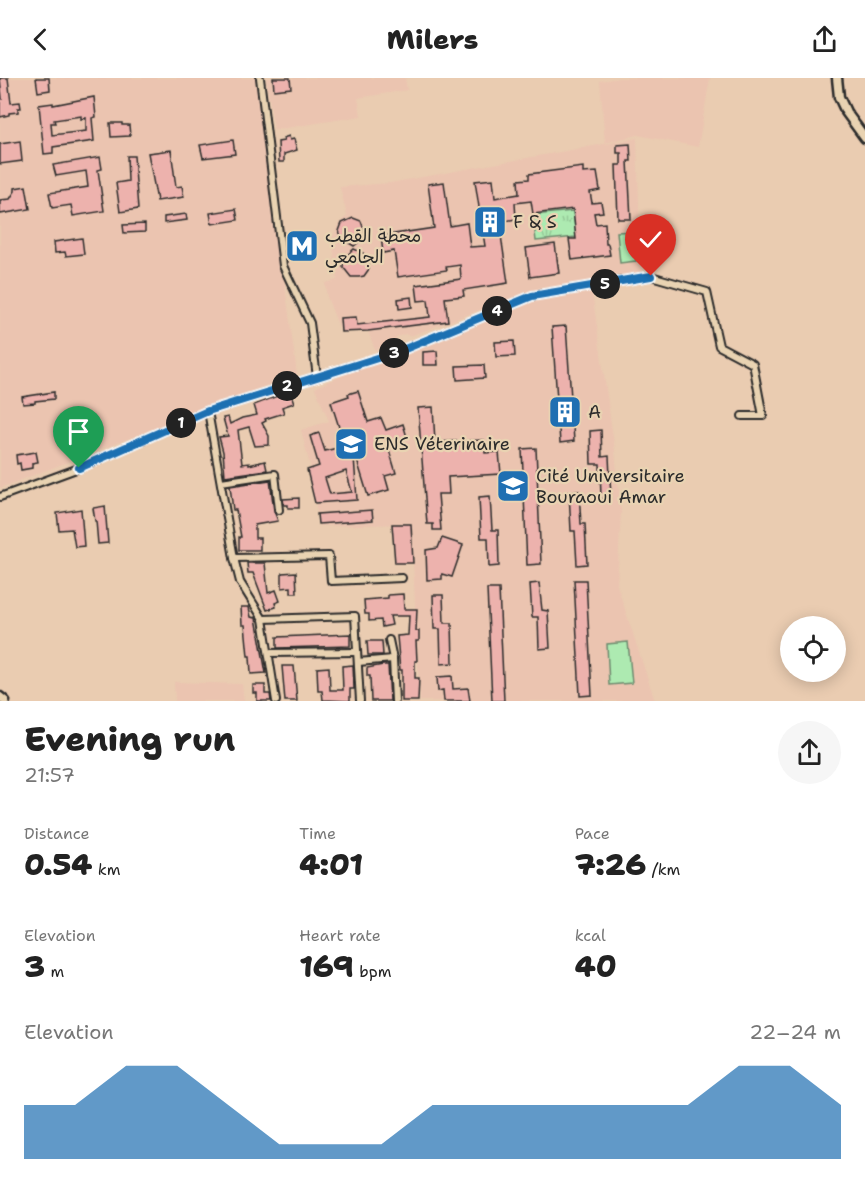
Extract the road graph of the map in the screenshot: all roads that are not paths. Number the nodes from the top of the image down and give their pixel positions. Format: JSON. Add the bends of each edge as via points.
{"nodes":[{"id":1,"x":260,"y":78,"type":"edge"},
{"id":2,"x":837,"y":78,"type":"edge"},
{"id":3,"x":865,"y":138,"type":"edge"},
{"id":4,"x":317,"y":377,"type":"junction"},
{"id":5,"x":208,"y":411,"type":"junction"},
{"id":6,"x":742,"y":416,"type":"dead end"},
{"id":7,"x":220,"y":482,"type":"junction"},
{"id":8,"x":0,"y":497,"type":"edge"},
{"id":9,"x":279,"y":510,"type":"dead end"},
{"id":10,"x":234,"y":558,"type":"junction"},
{"id":11,"x":402,"y":578,"type":"dead end"},
{"id":12,"x":263,"y":619,"type":"junction"},
{"id":13,"x":388,"y":640,"type":"dead end"},
{"id":14,"x":357,"y":652,"type":"junction"},
{"id":15,"x":269,"y":653,"type":"junction"},
{"id":16,"x":393,"y":659,"type":"junction"},
{"id":17,"x":358,"y":662,"type":"junction"},
{"id":18,"x":276,"y":701,"type":"edge"},
{"id":19,"x":360,"y":701,"type":"edge"},
{"id":20,"x":395,"y":701,"type":"edge"}],
"edges":[{"from":1,"to":4,"type":"street","via":[[283,266],[310,322]]},
{"from":2,"to":3,"type":"street","via":[[839,97]]},
{"from":4,"to":5,"type":"street"},
{"from":4,"to":6,"type":"street","via":[[400,351],[532,296],[651,276],[707,291],[719,346],[753,364],[763,416]]},
{"from":5,"to":7,"type":"street"},
{"from":5,"to":8,"type":"street","via":[[79,468]]},
{"from":7,"to":9,"type":"street","via":[[275,474]]},
{"from":7,"to":10,"type":"street"},
{"from":10,"to":11,"type":"street","via":[[328,556],[331,581]]},
{"from":10,"to":12,"type":"street","via":[[240,582]]},
{"from":12,"to":14,"type":"street","via":[[355,616]]},
{"from":12,"to":15,"type":"street"},
{"from":13,"to":16,"type":"street"},
{"from":14,"to":15,"type":"street"},
{"from":14,"to":17,"type":"street"},
{"from":15,"to":18,"type":"street"},
{"from":16,"to":17,"type":"street"},
{"from":16,"to":20,"type":"street"},
{"from":17,"to":19,"type":"street"}]}
